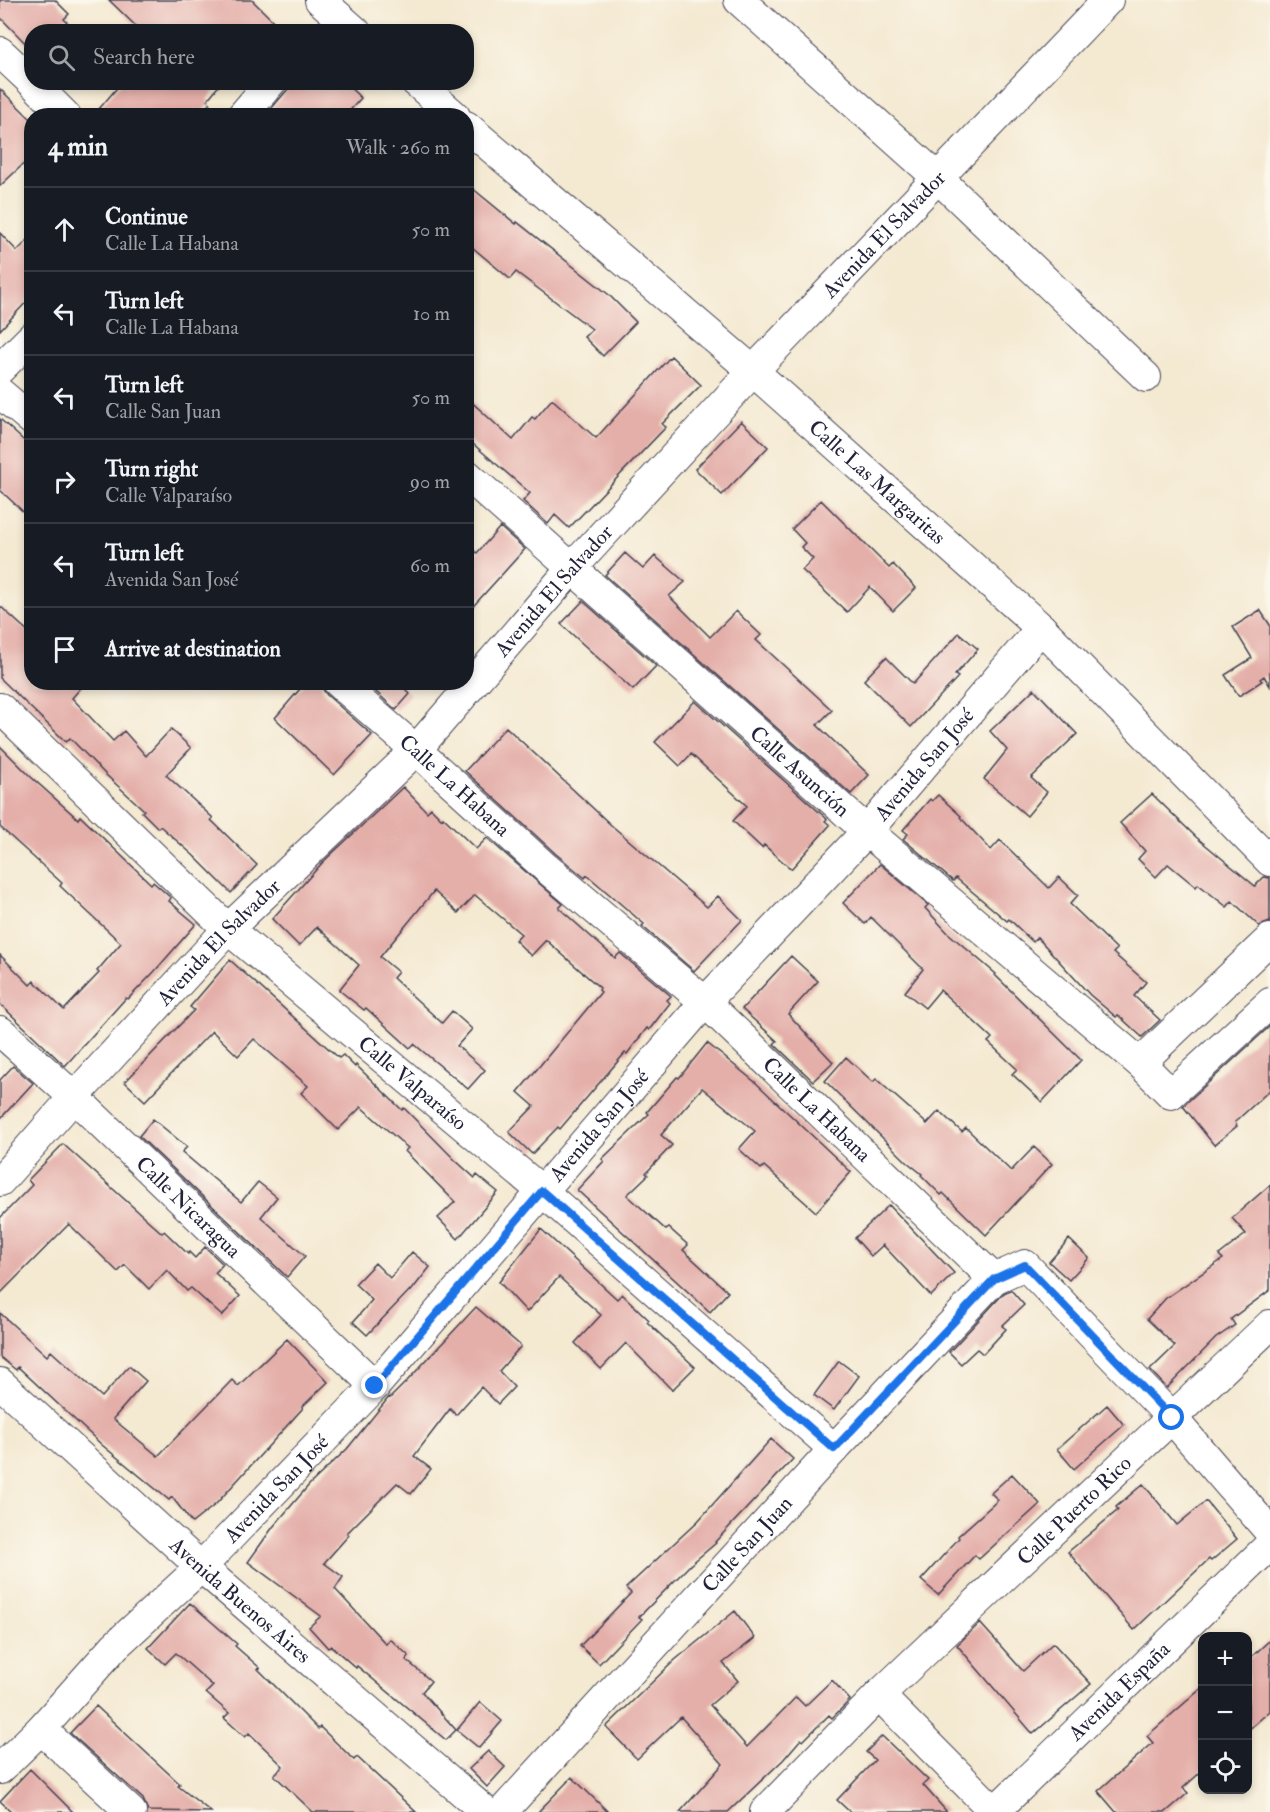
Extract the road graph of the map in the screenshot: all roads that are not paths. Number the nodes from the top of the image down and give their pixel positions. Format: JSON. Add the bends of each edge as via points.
{"nodes":[{"id":1,"x":739,"y":0,"type":"edge"},
{"id":2,"x":1108,"y":0,"type":"edge"},
{"id":3,"x":329,"y":11,"type":"edge"},
{"id":4,"x":346,"y":24,"type":"edge"},
{"id":5,"x":0,"y":52,"type":"edge"},
{"id":6,"x":24,"y":74,"type":"edge"},
{"id":7,"x":40,"y":90,"type":"edge"},
{"id":8,"x":264,"y":90,"type":"edge"},
{"id":9,"x":425,"y":90,"type":"edge"},
{"id":10,"x":58,"y":108,"type":"edge"},
{"id":11,"x":249,"y":108,"type":"edge"},
{"id":12,"x":445,"y":108,"type":"edge"},
{"id":13,"x":474,"y":133,"type":"edge"},
{"id":14,"x":938,"y":177,"type":"junction"},
{"id":15,"x":24,"y":345,"type":"edge"},
{"id":16,"x":0,"y":369,"type":"edge"},
{"id":17,"x":753,"y":371,"type":"junction"},
{"id":18,"x":1146,"y":378,"type":"dead end"},
{"id":19,"x":0,"y":393,"type":"edge"},
{"id":20,"x":24,"y":413,"type":"edge"},
{"id":21,"x":474,"y":481,"type":"edge"},
{"id":22,"x":573,"y":567,"type":"junction"},
{"id":23,"x":1041,"y":628,"type":"junction"},
{"id":24,"x":474,"y":682,"type":"edge"},
{"id":25,"x":347,"y":690,"type":"edge"},
{"id":26,"x":467,"y":690,"type":"edge"},
{"id":27,"x":0,"y":708,"type":"edge"},
{"id":28,"x":416,"y":750,"type":"junction"},
{"id":29,"x":867,"y":831,"type":"junction"},
{"id":30,"x":1270,"y":861,"type":"edge"},
{"id":31,"x":228,"y":929,"type":"junction"},
{"id":32,"x":1270,"y":939,"type":"edge"},
{"id":33,"x":705,"y":1002,"type":"junction"},
{"id":34,"x":1270,"y":1003,"type":"edge"},
{"id":35,"x":0,"y":1031,"type":"edge"},
{"id":36,"x":1140,"y":1063,"type":"junction"},
{"id":37,"x":74,"y":1097,"type":"junction"},
{"id":38,"x":0,"y":1181,"type":"edge"},
{"id":39,"x":542,"y":1191,"type":"junction"},
{"id":40,"x":994,"y":1279,"type":"junction"},
{"id":41,"x":1270,"y":1325,"type":"edge"},
{"id":42,"x":0,"y":1383,"type":"edge"},
{"id":43,"x":375,"y":1386,"type":"junction"},
{"id":44,"x":1172,"y":1418,"type":"junction"},
{"id":45,"x":834,"y":1449,"type":"junction"},
{"id":46,"x":1270,"y":1532,"type":"edge"},
{"id":47,"x":1270,"y":1545,"type":"edge"},
{"id":48,"x":201,"y":1567,"type":"junction"},
{"id":49,"x":879,"y":1695,"type":"junction"},
{"id":50,"x":41,"y":1729,"type":"junction"},
{"id":51,"x":0,"y":1769,"type":"edge"},
{"id":52,"x":506,"y":1809,"type":"edge"},
{"id":53,"x":131,"y":1812,"type":"edge"},
{"id":54,"x":765,"y":1812,"type":"edge"},
{"id":55,"x":995,"y":1812,"type":"edge"}],
"edges":[{"from":1,"to":14,"type":"street"},
{"from":2,"to":14,"type":"street","name":"Avenida El Salvador"},
{"from":3,"to":4,"type":"street"},
{"from":5,"to":6,"type":"street"},
{"from":7,"to":10,"type":"street"},
{"from":8,"to":11,"type":"street"},
{"from":9,"to":12,"type":"street"},
{"from":13,"to":17,"type":"street","name":"Calle Las Margaritas"},
{"from":14,"to":17,"type":"street","name":"Avenida El Salvador"},
{"from":14,"to":18,"type":"street"},
{"from":15,"to":16,"type":"street"},
{"from":17,"to":22,"type":"street","name":"Avenida El Salvador"},
{"from":17,"to":23,"type":"street","name":"Calle Las Margaritas"},
{"from":19,"to":20,"type":"street"},
{"from":21,"to":22,"type":"street","name":"Calle Asunción"},
{"from":22,"to":24,"type":"street","name":"Avenida El Salvador"},
{"from":22,"to":29,"type":"street","name":"Calle Asunción"},
{"from":23,"to":29,"type":"street","name":"Avenida San José"},
{"from":23,"to":30,"type":"street","name":"Calle Las Margaritas"},
{"from":25,"to":28,"type":"street","name":"Calle La Habana"},
{"from":26,"to":28,"type":"street","name":"Avenida El Salvador"},
{"from":27,"to":31,"type":"street","name":"Calle Valparaíso"},
{"from":28,"to":31,"type":"street","name":"Avenida El Salvador"},
{"from":28,"to":33,"type":"street","name":"Calle La Habana","via":[[545,867]]},
{"from":29,"to":33,"type":"street","name":"Avenida San José"},
{"from":29,"to":36,"type":"street","name":"Calle Asunción"},
{"from":31,"to":37,"type":"street","name":"Avenida El Salvador"},
{"from":31,"to":39,"type":"street","name":"Calle Valparaíso"},
{"from":32,"to":36,"type":"street"},
{"from":33,"to":39,"type":"street","name":"Avenida San José"},
{"from":33,"to":40,"type":"street","name":"Calle La Habana"},
{"from":34,"to":36,"type":"street","name":"Calle Asunción","via":[[1171,1094]]},
{"from":35,"to":37,"type":"street","name":"Calle Nicaragua"},
{"from":37,"to":38,"type":"street","name":"Avenida El Salvador"},
{"from":37,"to":43,"type":"street","name":"Calle Nicaragua"},
{"from":39,"to":43,"type":"street","name":"Avenida San José"},
{"from":39,"to":45,"type":"street","name":"Calle Valparaíso"},
{"from":40,"to":44,"type":"street","via":[[1025,1265]]},
{"from":40,"to":45,"type":"street","name":"Calle San Juan"},
{"from":41,"to":44,"type":"street","name":"Calle Puerto Rico"},
{"from":42,"to":48,"type":"street","name":"Avenida Buenos Aires"},
{"from":43,"to":48,"type":"street","name":"Avenida San José"},
{"from":44,"to":46,"type":"street"},
{"from":44,"to":49,"type":"street","name":"Calle Puerto Rico"},
{"from":45,"to":52,"type":"street","name":"Calle San Juan"},
{"from":47,"to":55,"type":"street","name":"Avenida España"},
{"from":48,"to":50,"type":"street","name":"Avenida San José","via":[[115,1646]]},
{"from":48,"to":52,"type":"street","name":"Avenida Buenos Aires"},
{"from":49,"to":54,"type":"street","name":"Calle Puerto Rico"},
{"from":49,"to":55,"type":"street"},
{"from":50,"to":51,"type":"street","name":"Avenida San José"},
{"from":50,"to":53,"type":"street"}]}
